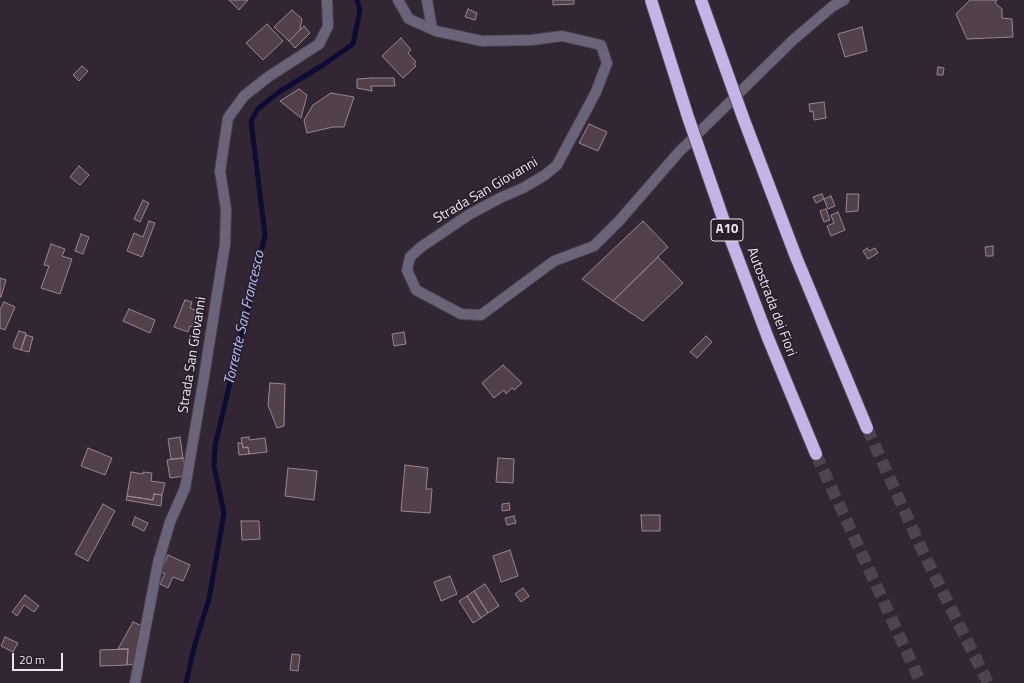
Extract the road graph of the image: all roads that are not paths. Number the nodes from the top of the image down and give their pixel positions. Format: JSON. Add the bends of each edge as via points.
{"nodes":[{"id":1,"x":327,"y":0,"type":"edge"},
{"id":2,"x":398,"y":0,"type":"edge"},
{"id":3,"x":427,"y":0,"type":"edge"},
{"id":4,"x":651,"y":0,"type":"edge"},
{"id":5,"x":701,"y":0,"type":"edge"},
{"id":6,"x":844,"y":0,"type":"edge"},
{"id":7,"x":432,"y":29,"type":"junction"},
{"id":8,"x":867,"y":428,"type":"tunnel mouth"},
{"id":9,"x":816,"y":454,"type":"tunnel mouth"},
{"id":10,"x":135,"y":683,"type":"edge"}],
"edges":[{"from":1,"to":10,"type":"street","name":"Strada San Giovanni","via":[[328,26],[319,44],[244,96],[228,118],[220,171],[226,209],[225,244],[203,383],[185,488],[170,522],[158,563]]},
{"from":2,"to":7,"type":"street","name":"Strada San Giovanni","via":[[409,19]]},
{"from":3,"to":7,"type":"street"},
{"from":4,"to":9,"type":"highway","name":"Autostrada dei Fiori","number":"A10","bridge":true,"via":[[726,227]]},
{"from":5,"to":8,"type":"highway","bridge":true,"via":[[794,250]]},
{"from":6,"to":7,"type":"street","name":"Strada San Giovanni","via":[[793,40],[696,135],[594,246],[554,261],[481,315],[460,314],[416,290],[407,270],[410,257],[470,214],[523,188],[557,165],[596,92],[607,64],[601,45],[562,36],[531,40],[482,41]]}]}
